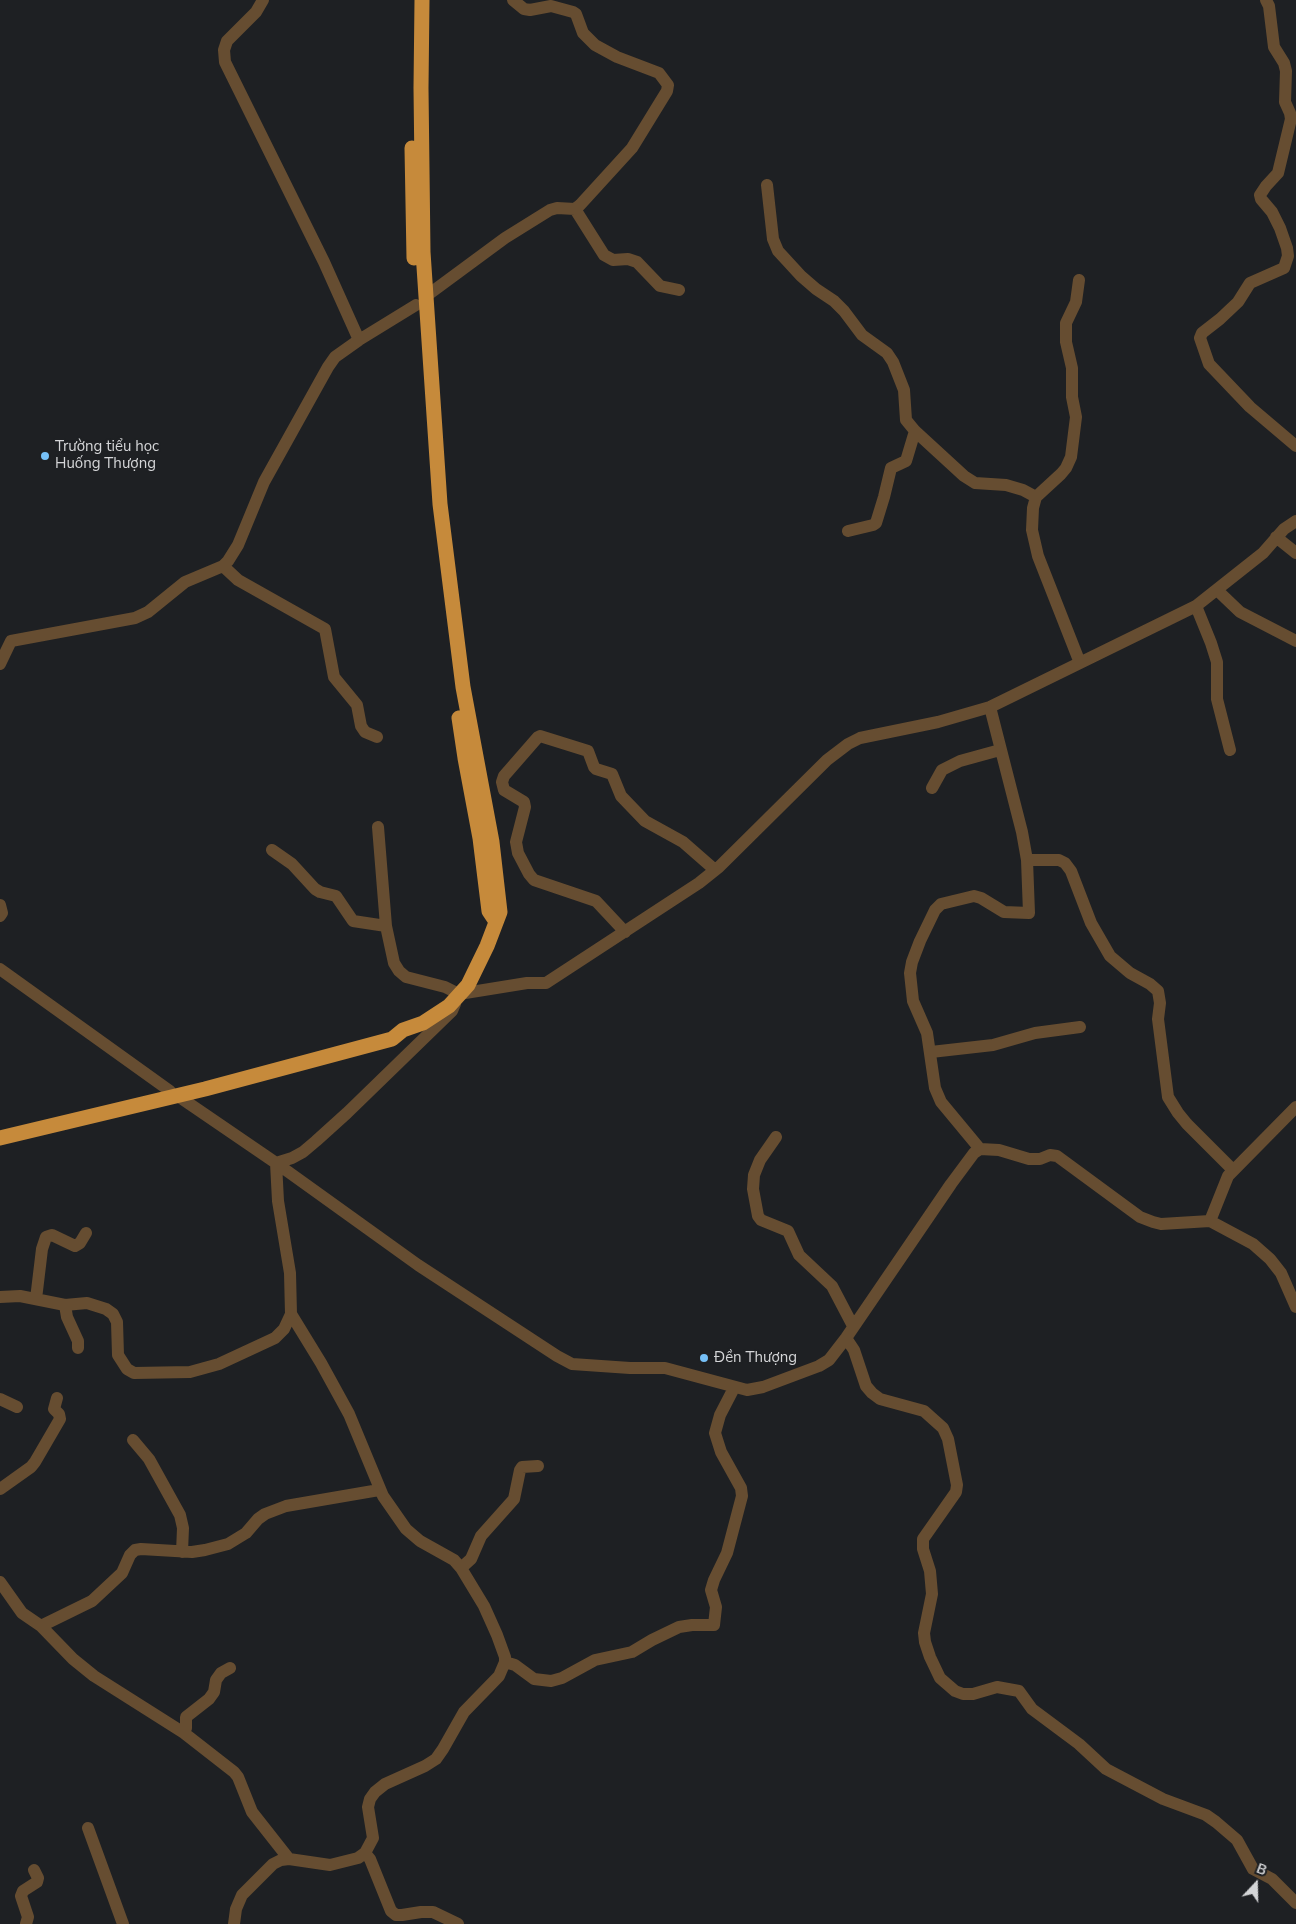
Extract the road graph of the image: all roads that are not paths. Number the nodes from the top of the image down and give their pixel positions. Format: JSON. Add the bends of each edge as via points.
{"nodes":[{"id":1,"x":263,"y":0,"type":"edge"},
{"id":2,"x":413,"y":0,"type":"edge"},
{"id":3,"x":422,"y":0,"type":"edge"},
{"id":4,"x":513,"y":0,"type":"edge"},
{"id":5,"x":1266,"y":0,"type":"edge"},
{"id":6,"x":1293,"y":111,"type":"edge"},
{"id":7,"x":767,"y":185,"type":"dead end"},
{"id":8,"x":575,"y":209,"type":"junction"},
{"id":9,"x":1079,"y":280,"type":"dead end"},
{"id":10,"x":679,"y":290,"type":"dead end"},
{"id":11,"x":420,"y":301,"type":"junction"},
{"id":12,"x":359,"y":340,"type":"junction"},
{"id":13,"x":914,"y":430,"type":"junction"},
{"id":14,"x":1296,"y":446,"type":"edge"},
{"id":15,"x":1036,"y":497,"type":"junction"},
{"id":16,"x":1296,"y":521,"type":"edge"},
{"id":17,"x":848,"y":531,"type":"dead end"},
{"id":18,"x":1276,"y":537,"type":"junction"},
{"id":19,"x":1296,"y":553,"type":"edge"},
{"id":20,"x":223,"y":566,"type":"junction"},
{"id":21,"x":1217,"y":590,"type":"junction"},
{"id":22,"x":1196,"y":606,"type":"junction"},
{"id":23,"x":1296,"y":641,"type":"edge"},
{"id":24,"x":1080,"y":663,"type":"junction"},
{"id":25,"x":0,"y":664,"type":"edge"},
{"id":26,"x":990,"y":707,"type":"junction"},
{"id":27,"x":377,"y":737,"type":"dead end"},
{"id":28,"x":1000,"y":750,"type":"junction"},
{"id":29,"x":1230,"y":750,"type":"dead end"},
{"id":30,"x":932,"y":788,"type":"dead end"},
{"id":31,"x":378,"y":826,"type":"dead end"},
{"id":32,"x":272,"y":850,"type":"dead end"},
{"id":33,"x":1027,"y":860,"type":"junction"},
{"id":34,"x":715,"y":870,"type":"junction"},
{"id":35,"x":0,"y":905,"type":"edge"},
{"id":36,"x":0,"y":916,"type":"edge"},
{"id":37,"x":386,"y":926,"type":"junction"},
{"id":38,"x":625,"y":932,"type":"junction"},
{"id":39,"x":0,"y":969,"type":"edge"},
{"id":40,"x":459,"y":994,"type":"junction"},
{"id":41,"x":1080,"y":1027,"type":"dead end"},
{"id":42,"x":931,"y":1052,"type":"junction"},
{"id":43,"x":174,"y":1094,"type":"junction"},
{"id":44,"x":1296,"y":1107,"type":"edge"},
{"id":45,"x":62,"y":1120,"type":"junction"},
{"id":46,"x":0,"y":1131,"type":"edge"},
{"id":47,"x":776,"y":1137,"type":"dead end"},
{"id":48,"x":0,"y":1138,"type":"edge"},
{"id":49,"x":980,"y":1149,"type":"junction"},
{"id":50,"x":276,"y":1163,"type":"junction"},
{"id":51,"x":1233,"y":1170,"type":"junction"},
{"id":52,"x":1210,"y":1221,"type":"junction"},
{"id":53,"x":86,"y":1233,"type":"dead end"},
{"id":54,"x":0,"y":1297,"type":"edge"},
{"id":55,"x":36,"y":1298,"type":"junction"},
{"id":56,"x":65,"y":1305,"type":"junction"},
{"id":57,"x":1296,"y":1307,"type":"edge"},
{"id":58,"x":291,"y":1314,"type":"junction"},
{"id":59,"x":853,"y":1326,"type":"junction"},
{"id":60,"x":846,"y":1338,"type":"junction"},
{"id":61,"x":78,"y":1348,"type":"dead end"},
{"id":62,"x":734,"y":1388,"type":"junction"},
{"id":63,"x":57,"y":1398,"type":"dead end"},
{"id":64,"x":0,"y":1399,"type":"edge"},
{"id":65,"x":17,"y":1406,"type":"dead end"},
{"id":66,"x":133,"y":1440,"type":"dead end"},
{"id":67,"x":538,"y":1466,"type":"dead end"},
{"id":68,"x":0,"y":1489,"type":"edge"},
{"id":69,"x":379,"y":1490,"type":"junction"},
{"id":70,"x":182,"y":1552,"type":"junction"},
{"id":71,"x":461,"y":1568,"type":"junction"},
{"id":72,"x":0,"y":1582,"type":"edge"},
{"id":73,"x":41,"y":1626,"type":"junction"},
{"id":74,"x":505,"y":1662,"type":"junction"},
{"id":75,"x":230,"y":1668,"type":"dead end"},
{"id":76,"x":184,"y":1733,"type":"junction"},
{"id":77,"x":88,"y":1828,"type":"dead end"},
{"id":78,"x":365,"y":1853,"type":"junction"},
{"id":79,"x":289,"y":1859,"type":"junction"},
{"id":80,"x":34,"y":1870,"type":"dead end"},
{"id":81,"x":1296,"y":1903,"type":"edge"},
{"id":82,"x":26,"y":1924,"type":"edge"},
{"id":83,"x":123,"y":1924,"type":"edge"},
{"id":84,"x":234,"y":1924,"type":"edge"},
{"id":85,"x":458,"y":1924,"type":"edge"}],
"edges":[{"from":1,"to":12,"type":"street","via":[[250,19],[227,41],[225,62],[320,253]]},
{"from":2,"to":11,"type":"highway","via":[[412,232]]},
{"from":3,"to":11,"type":"highway"},
{"from":4,"to":8,"type":"street","via":[[524,9],[551,6],[573,12],[583,33],[595,45],[659,73],[668,85],[664,98],[632,148]]},
{"from":5,"to":6,"type":"street","via":[[1274,47],[1286,71],[1285,102]]},
{"from":6,"to":14,"type":"street","via":[[1278,173],[1260,195],[1272,212],[1287,248],[1284,268],[1250,283],[1238,302],[1200,338],[1209,364],[1250,407]]},
{"from":7,"to":13,"type":"street","via":[[773,239],[778,251],[801,276],[834,301],[862,335],[887,353],[904,390],[906,420]]},
{"from":8,"to":10,"type":"street","via":[[604,255],[613,260],[637,262],[660,286]]},
{"from":8,"to":11,"type":"street","via":[[550,210],[505,238]]},
{"from":9,"to":15,"type":"street","via":[[1076,302],[1066,323],[1076,417],[1071,457],[1061,474]]},
{"from":11,"to":12,"type":"street"},
{"from":11,"to":40,"type":"highway","via":[[430,490],[448,647],[489,911],[495,920],[468,985]]},
{"from":12,"to":20,"type":"street","via":[[328,366],[264,482],[238,545]]},
{"from":13,"to":15,"type":"street","via":[[975,483],[1006,485]]},
{"from":13,"to":17,"type":"street","via":[[906,461],[891,468],[876,523]]},
{"from":15,"to":24,"type":"street","via":[[1032,530],[1038,556]]},
{"from":16,"to":18,"type":"street"},
{"from":18,"to":19,"type":"street"},
{"from":18,"to":21,"type":"street","via":[[1263,553]]},
{"from":20,"to":25,"type":"street","via":[[185,582],[136,618],[11,641]]},
{"from":20,"to":27,"type":"street","via":[[238,580],[325,629],[334,677],[357,706],[365,732]]},
{"from":21,"to":22,"type":"street"},
{"from":21,"to":23,"type":"street","via":[[1240,612]]},
{"from":22,"to":24,"type":"street"},
{"from":22,"to":29,"type":"street","via":[[1217,662],[1217,699]]},
{"from":24,"to":26,"type":"street"},
{"from":26,"to":28,"type":"street"},
{"from":26,"to":34,"type":"street","via":[[938,722],[860,738],[848,744],[826,760]]},
{"from":28,"to":30,"type":"street","via":[[960,761],[942,770]]},
{"from":28,"to":33,"type":"street"},
{"from":31,"to":37,"type":"street"},
{"from":32,"to":37,"type":"street","via":[[292,864],[315,889],[336,896],[353,921]]},
{"from":33,"to":42,"type":"street","via":[[1029,913],[1004,912],[974,896],[949,901],[936,910],[920,941],[912,962],[910,985]]},
{"from":33,"to":51,"type":"street","via":[[1059,860],[1065,863],[1091,923],[1110,956],[1158,991],[1158,1019],[1168,1096],[1187,1124]]},
{"from":34,"to":38,"type":"street"},
{"from":34,"to":38,"type":"street","via":[[683,842],[645,821],[621,796],[612,774],[594,767],[588,751],[538,737],[502,782],[504,790],[524,802],[516,848],[534,880],[596,901]]},
{"from":35,"to":36,"type":"street"},
{"from":37,"to":40,"type":"street","via":[[394,963],[399,971],[406,977]]},
{"from":38,"to":40,"type":"street","via":[[546,983]]},
{"from":39,"to":43,"type":"street"},
{"from":40,"to":43,"type":"highway","via":[[449,1006],[423,1023]]},
{"from":40,"to":50,"type":"street","via":[[452,1011],[316,1142],[303,1152]]},
{"from":41,"to":42,"type":"street","via":[[1035,1033],[992,1045]]},
{"from":42,"to":49,"type":"street","via":[[935,1088],[941,1102]]},
{"from":43,"to":45,"type":"highway"},
{"from":43,"to":50,"type":"street"},
{"from":44,"to":51,"type":"street"},
{"from":45,"to":46,"type":"highway"},
{"from":45,"to":48,"type":"highway"},
{"from":47,"to":59,"type":"street","via":[[760,1160],[754,1176],[758,1216],[788,1231],[799,1256],[832,1286]]},
{"from":49,"to":52,"type":"street","via":[[999,1150],[1029,1159],[1057,1156],[1140,1217],[1153,1222]]},
{"from":49,"to":59,"type":"street","via":[[951,1184]]},
{"from":50,"to":58,"type":"street","via":[[278,1201],[290,1272]]},
{"from":50,"to":62,"type":"street","via":[[418,1265],[572,1364],[665,1368]]},
{"from":51,"to":52,"type":"street","via":[[1224,1183]]},
{"from":52,"to":57,"type":"street","via":[[1252,1244],[1270,1259],[1281,1273]]},
{"from":53,"to":55,"type":"street","via":[[75,1246],[52,1235],[46,1237]]},
{"from":54,"to":55,"type":"street"},
{"from":55,"to":56,"type":"street"},
{"from":56,"to":58,"type":"street","via":[[98,1305],[113,1314],[117,1322],[118,1355],[134,1374],[190,1372],[219,1364],[276,1338]]},
{"from":56,"to":61,"type":"street"},
{"from":58,"to":69,"type":"street","via":[[349,1414]]},
{"from":59,"to":60,"type":"street"},
{"from":60,"to":62,"type":"street","via":[[829,1360],[820,1366],[763,1387]]},
{"from":60,"to":81,"type":"street","via":[[872,1393],[880,1399],[924,1411],[943,1428],[948,1439],[956,1492],[923,1539],[932,1594],[925,1642],[940,1678],[963,1694],[997,1687],[1019,1691],[1032,1709],[1106,1769],[1216,1822],[1237,1840],[1253,1869],[1272,1879]]},
{"from":62,"to":74,"type":"street","via":[[720,1415],[716,1433],[721,1452],[741,1488],[742,1496],[730,1546],[711,1590],[716,1607],[714,1625],[679,1627],[632,1652],[596,1660],[551,1681],[534,1679]]},
{"from":63,"to":68,"type":"street","via":[[54,1409],[60,1419],[35,1462]]},
{"from":64,"to":65,"type":"street"},
{"from":66,"to":70,"type":"street","via":[[149,1459],[180,1515]]},
{"from":67,"to":71,"type":"street","via":[[522,1467],[514,1499],[480,1536],[471,1559]]},
{"from":69,"to":70,"type":"street","via":[[286,1506],[265,1514],[246,1533],[228,1544]]},
{"from":69,"to":71,"type":"street","via":[[406,1529]]},
{"from":70,"to":73,"type":"street","via":[[135,1550],[122,1573],[92,1602]]},
{"from":71,"to":74,"type":"street","via":[[484,1606]]},
{"from":72,"to":73,"type":"street","via":[[17,1608]]},
{"from":73,"to":76,"type":"street","via":[[94,1676]]},
{"from":74,"to":78,"type":"street","via":[[499,1676],[464,1712],[436,1758],[375,1792],[368,1807],[373,1838]]},
{"from":75,"to":76,"type":"street","via":[[220,1673],[214,1692],[208,1699],[186,1717]]},
{"from":76,"to":79,"type":"street","via":[[234,1772],[257,1820]]},
{"from":77,"to":83,"type":"street"},
{"from":78,"to":79,"type":"street","via":[[330,1865]]},
{"from":78,"to":85,"type":"street","via":[[391,1911],[396,1915],[432,1912]]},
{"from":79,"to":84,"type":"street","via":[[274,1864],[242,1895]]},
{"from":80,"to":82,"type":"street","via":[[37,1882],[21,1896],[28,1917]]}]}
